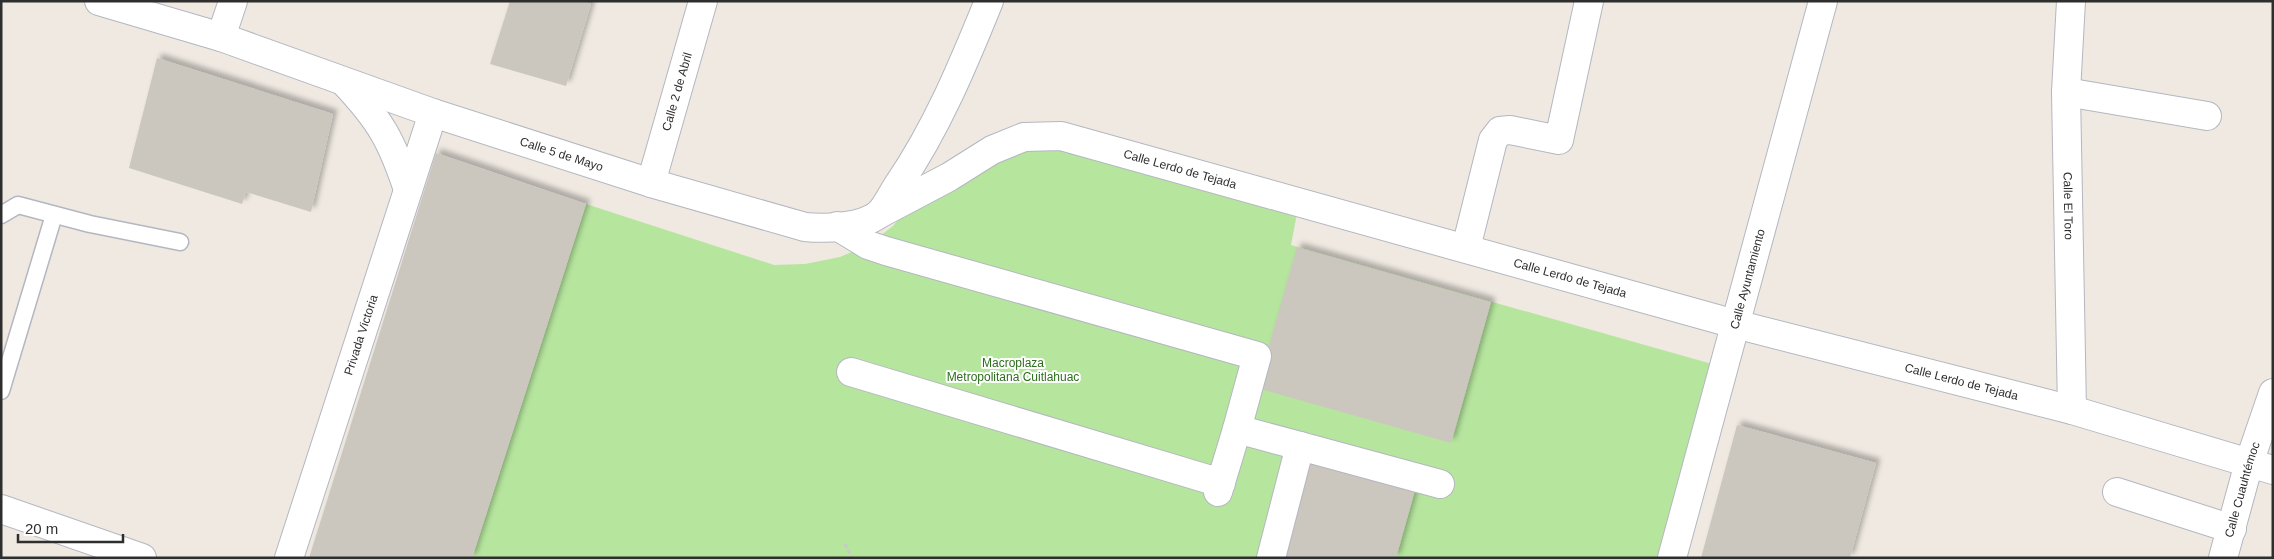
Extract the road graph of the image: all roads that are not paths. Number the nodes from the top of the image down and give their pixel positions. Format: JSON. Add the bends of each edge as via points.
{"nodes":[{"id":1,"x":99,"y":1,"type":"edge"},
{"id":2,"x":233,"y":1,"type":"edge"},
{"id":3,"x":703,"y":1,"type":"edge"},
{"id":4,"x":989,"y":1,"type":"edge"},
{"id":5,"x":1589,"y":1,"type":"edge"},
{"id":6,"x":1822,"y":1,"type":"edge"},
{"id":7,"x":2071,"y":1,"type":"edge"},
{"id":8,"x":221,"y":37,"type":"junction"},
{"id":9,"x":342,"y":80,"type":"junction"},
{"id":10,"x":2066,"y":92,"type":"junction"},
{"id":11,"x":433,"y":113,"type":"junction"},
{"id":12,"x":2207,"y":116,"type":"dead end"},
{"id":13,"x":651,"y":183,"type":"junction"},
{"id":14,"x":408,"y":190,"type":"junction"},
{"id":15,"x":879,"y":214,"type":"junction"},
{"id":16,"x":1,"y":215,"type":"edge"},
{"id":17,"x":54,"y":215,"type":"junction"},
{"id":18,"x":837,"y":226,"type":"junction"},
{"id":19,"x":180,"y":242,"type":"dead end"},
{"id":20,"x":1466,"y":248,"type":"junction"},
{"id":21,"x":1735,"y":324,"type":"junction"},
{"id":22,"x":851,"y":372,"type":"dead end"},
{"id":23,"x":1,"y":391,"type":"edge"},
{"id":24,"x":2273,"y":393,"type":"edge"},
{"id":25,"x":2072,"y":410,"type":"junction"},
{"id":26,"x":1237,"y":429,"type":"junction"},
{"id":27,"x":1300,"y":446,"type":"junction"},
{"id":28,"x":2261,"y":467,"type":"edge"},
{"id":29,"x":1440,"y":484,"type":"dead end"},
{"id":30,"x":2117,"y":492,"type":"dead end"},
{"id":31,"x":1,"y":509,"type":"edge"},
{"id":32,"x":2232,"y":529,"type":"junction"},
{"id":33,"x":142,"y":558,"type":"edge"},
{"id":34,"x":290,"y":558,"type":"edge"},
{"id":35,"x":1271,"y":558,"type":"edge"},
{"id":36,"x":1672,"y":558,"type":"edge"},
{"id":37,"x":2223,"y":558,"type":"edge"}],
"edges":[{"from":1,"to":8,"type":"street","name":"Calle 5 de Mayo"},
{"from":2,"to":8,"type":"street"},
{"from":3,"to":13,"type":"street","name":"Calle 2 de Abril"},
{"from":4,"to":15,"type":"street","via":[[958,78],[913,163]]},
{"from":5,"to":20,"type":"street","via":[[1559,140],[1500,131],[1493,140]]},
{"from":6,"to":21,"type":"street","name":"Calle Ayuntamiento"},
{"from":7,"to":10,"type":"street","name":"Calle El Toro"},
{"from":8,"to":9,"type":"street","name":"Calle 5 de Mayo"},
{"from":9,"to":11,"type":"street","name":"Calle 5 de Mayo"},
{"from":9,"to":14,"type":"street","via":[[384,130]]},
{"from":10,"to":12,"type":"street"},
{"from":10,"to":25,"type":"street","name":"Calle El Toro"},
{"from":11,"to":13,"type":"street","name":"Calle 5 de Mayo"},
{"from":11,"to":14,"type":"street","name":"Privada Victoria"},
{"from":13,"to":18,"type":"street","name":"Calle 5 de Mayo","via":[[805,227]]},
{"from":14,"to":34,"type":"street","name":"Privada Victoria"},
{"from":15,"to":18,"type":"street","name":"Calle 5 de Mayo","via":[[861,222]]},
{"from":15,"to":20,"type":"street","name":"Calle Lerdo de Tejada","via":[[992,150],[1024,137],[1061,136]]},
{"from":16,"to":17,"type":"lane","via":[[18,206]]},
{"from":17,"to":19,"type":"lane"},
{"from":17,"to":23,"type":"lane"},
{"from":18,"to":26,"type":"street","via":[[868,245],[886,251],[1256,356]]},
{"from":20,"to":21,"type":"street","name":"Calle Lerdo de Tejada"},
{"from":21,"to":25,"type":"street","name":"Calle Lerdo de Tejada"},
{"from":21,"to":36,"type":"street","name":"Calle Ayuntamiento"},
{"from":22,"to":26,"type":"street","via":[[1219,488]]},
{"from":24,"to":28,"type":"street","name":"Calle Cuauhtémoc"},
{"from":25,"to":28,"type":"street","name":"Calle Lerdo de Tejada"},
{"from":26,"to":27,"type":"street"},
{"from":27,"to":29,"type":"street"},
{"from":27,"to":35,"type":"street"},
{"from":28,"to":32,"type":"street","name":"Calle Cuauhtémoc"},
{"from":30,"to":32,"type":"street"},
{"from":31,"to":33,"type":"street"},
{"from":32,"to":37,"type":"street","name":"Calle Cuauhtémoc"}]}
